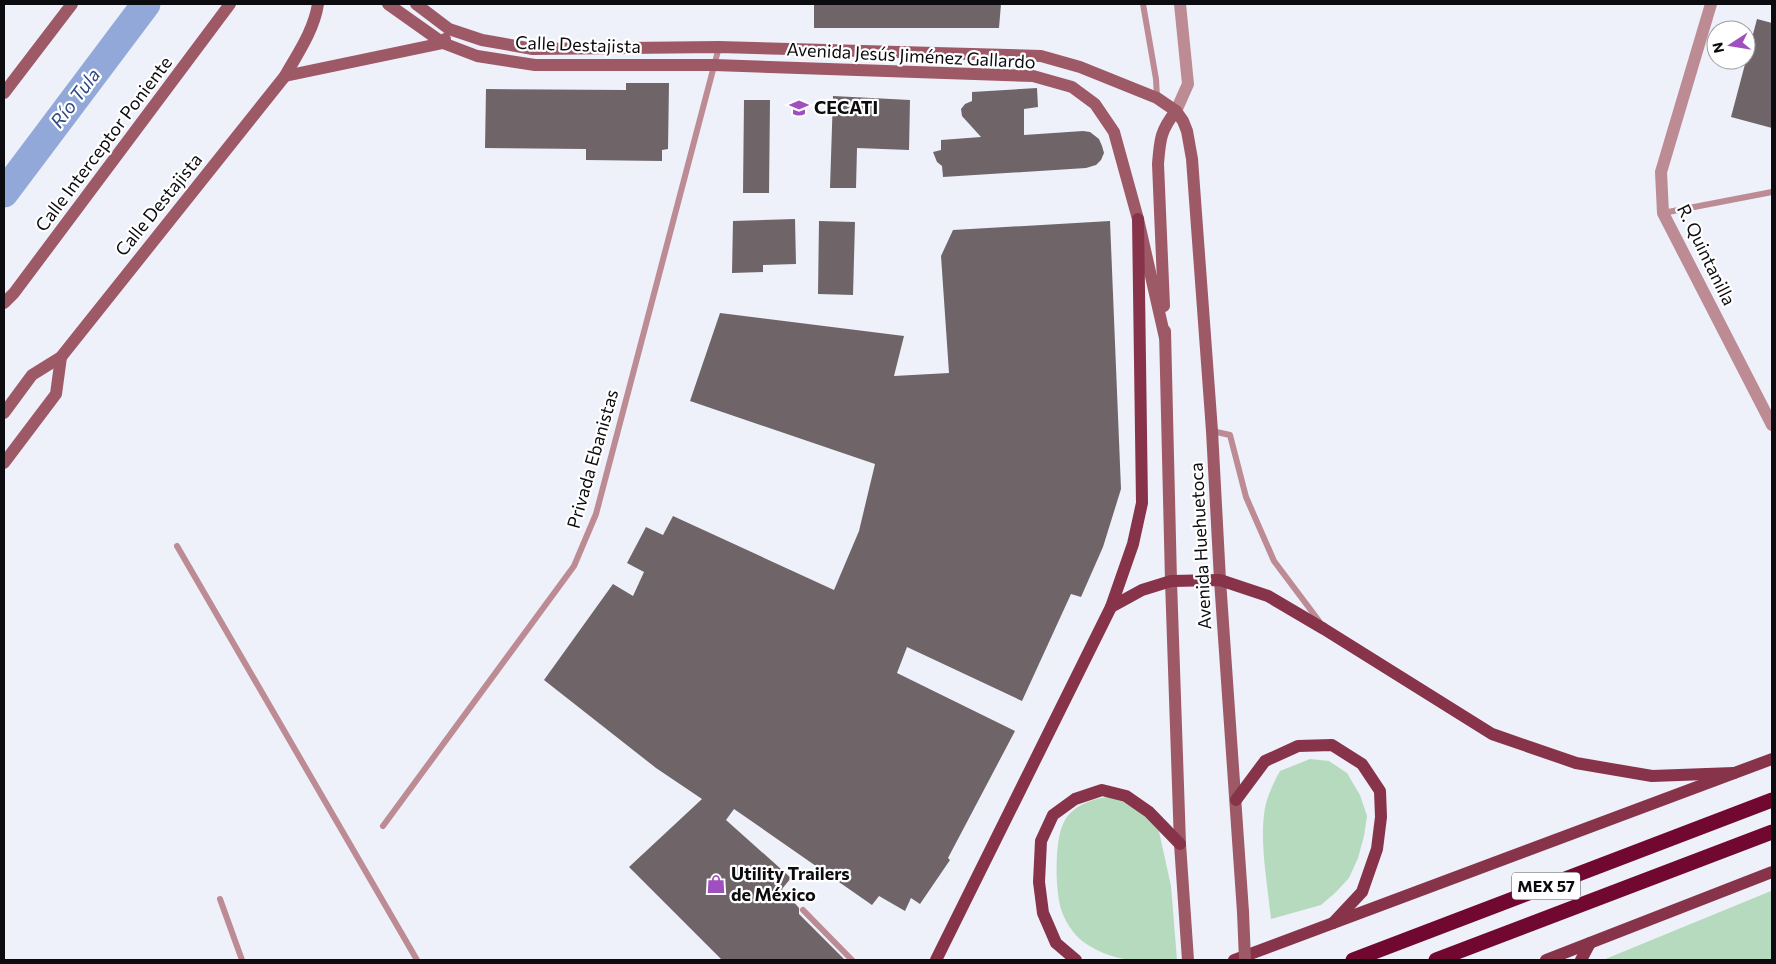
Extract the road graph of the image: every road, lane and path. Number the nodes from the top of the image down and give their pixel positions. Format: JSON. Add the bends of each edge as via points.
{"nodes":[{"id":1,"x":72,"y":4,"type":"edge"},
{"id":2,"x":230,"y":4,"type":"edge"},
{"id":3,"x":318,"y":4,"type":"edge"},
{"id":4,"x":388,"y":4,"type":"edge"},
{"id":5,"x":416,"y":4,"type":"edge"},
{"id":6,"x":1143,"y":4,"type":"edge"},
{"id":7,"x":1180,"y":4,"type":"edge"},
{"id":8,"x":1711,"y":4,"type":"edge"},
{"id":9,"x":449,"y":29,"type":"junction"},
{"id":10,"x":443,"y":42,"type":"junction"},
{"id":11,"x":718,"y":46,"type":"junction"},
{"id":12,"x":714,"y":65,"type":"junction"},
{"id":13,"x":285,"y":76,"type":"junction"},
{"id":14,"x":4,"y":93,"type":"edge"},
{"id":15,"x":1157,"y":98,"type":"junction"},
{"id":16,"x":1176,"y":111,"type":"junction"},
{"id":17,"x":1187,"y":131,"type":"joint"},
{"id":18,"x":1772,"y":192,"type":"edge"},
{"id":19,"x":1663,"y":212,"type":"junction"},
{"id":20,"x":1138,"y":219,"type":"junction"},
{"id":21,"x":4,"y":303,"type":"edge"},
{"id":22,"x":1166,"y":338,"type":"junction"},
{"id":23,"x":61,"y":357,"type":"junction"},
{"id":24,"x":4,"y":413,"type":"edge"},
{"id":25,"x":1772,"y":425,"type":"edge"},
{"id":26,"x":1212,"y":431,"type":"junction"},
{"id":27,"x":4,"y":463,"type":"edge"},
{"id":28,"x":176,"y":546,"type":"dead end"},
{"id":29,"x":1220,"y":580,"type":"junction"},
{"id":30,"x":1171,"y":581,"type":"junction"},
{"id":31,"x":1111,"y":607,"type":"junction"},
{"id":32,"x":1324,"y":628,"type":"junction"},
{"id":33,"x":1772,"y":759,"type":"edge"},
{"id":34,"x":1734,"y":773,"type":"junction"},
{"id":35,"x":1236,"y":800,"type":"junction"},
{"id":36,"x":1772,"y":800,"type":"edge"},
{"id":37,"x":383,"y":826,"type":"dead end"},
{"id":38,"x":1772,"y":832,"type":"edge"},
{"id":39,"x":1180,"y":844,"type":"junction"},
{"id":40,"x":1772,"y":872,"type":"edge"},
{"id":41,"x":220,"y":899,"type":"dead end"},
{"id":42,"x":803,"y":910,"type":"dead end"},
{"id":43,"x":1332,"y":924,"type":"junction"},
{"id":44,"x":1590,"y":943,"type":"junction"},
{"id":45,"x":242,"y":960,"type":"edge"},
{"id":46,"x":416,"y":960,"type":"edge"},
{"id":47,"x":852,"y":960,"type":"edge"},
{"id":48,"x":936,"y":960,"type":"edge"},
{"id":49,"x":1076,"y":960,"type":"edge"},
{"id":50,"x":1188,"y":960,"type":"edge"},
{"id":51,"x":1234,"y":960,"type":"edge"},
{"id":52,"x":1246,"y":960,"type":"edge"},
{"id":53,"x":1353,"y":960,"type":"edge"},
{"id":54,"x":1436,"y":960,"type":"edge"},
{"id":55,"x":1546,"y":960,"type":"edge"},
{"id":56,"x":1581,"y":960,"type":"edge"}],
"edges":[{"from":1,"to":14,"type":"main road"},
{"from":2,"to":21,"type":"main road","name":"Calle Interceptor Poniente"},
{"from":3,"to":13,"type":"main road","name":"Calle Destajista","via":[[306,40]]},
{"from":4,"to":10,"type":"main road","name":"Calle Destajista"},
{"from":5,"to":9,"type":"main road","name":"Calle Destajista"},
{"from":6,"to":15,"type":"lane"},
{"from":7,"to":16,"type":"street","via":[[1188,84]]},
{"from":8,"to":19,"type":"street","name":"R. Quintanilla","via":[[1661,172]]},
{"from":9,"to":10,"type":"main road"},
{"from":9,"to":11,"type":"main road","name":"Calle Destajista","via":[[482,40],[533,49]]},
{"from":10,"to":12,"type":"main road","name":"Calle Destajista","via":[[477,56],[534,65]]},
{"from":10,"to":13,"type":"main road"},
{"from":11,"to":12,"type":"lane","name":"Privada Ebanistas"},
{"from":11,"to":15,"type":"main road","name":"Avenida Jesús Jiménez Gallardo","via":[[1041,56],[1080,66]]},
{"from":12,"to":20,"type":"main road","name":"Avenida Jesús Jiménez Gallardo","via":[[1033,76],[1072,87],[1095,104],[1114,132]]},
{"from":12,"to":37,"type":"lane","name":"Privada Ebanistas","via":[[596,514],[574,566]]},
{"from":13,"to":23,"type":"main road","name":"Calle Destajista"},
{"from":15,"to":16,"type":"main road","name":"Avenida Jesús Jiménez Gallardo"},
{"from":16,"to":17,"type":"main road","name":"Avenida Jesús Jiménez Gallardo"},
{"from":16,"to":22,"type":"main road","via":[[1164,126],[1158,164]]},
{"from":17,"to":26,"type":"main road","name":"Avenida Huehuetoca","via":[[1192,160]]},
{"from":18,"to":19,"type":"lane"},
{"from":19,"to":25,"type":"street","name":"R. Quintanilla"},
{"from":20,"to":22,"type":"main road","name":"Avenida Jesús Jiménez Gallardo"},
{"from":20,"to":31,"type":"main road","via":[[1142,503],[1133,544]]},
{"from":22,"to":30,"type":"main road","name":"Avenida Huehuetoca"},
{"from":23,"to":24,"type":"main road","name":"Calle Destajista","via":[[32,375]]},
{"from":23,"to":27,"type":"main road","via":[[56,394]]},
{"from":26,"to":29,"type":"main road","name":"Avenida Huehuetoca"},
{"from":26,"to":32,"type":"lane","via":[[1230,435],[1246,498],[1274,561]]},
{"from":28,"to":46,"type":"lane"},
{"from":29,"to":30,"type":"main road"},
{"from":29,"to":32,"type":"main road","via":[[1268,596]]},
{"from":29,"to":35,"type":"main road","name":"Avenida Huehuetoca"},
{"from":30,"to":31,"type":"main road","via":[[1142,590]]},
{"from":30,"to":39,"type":"main road","name":"Avenida Huehuetoca"},
{"from":31,"to":48,"type":"main road"},
{"from":32,"to":34,"type":"main road","via":[[1492,734],[1576,763],[1652,776]]},
{"from":33,"to":34,"type":"main road"},
{"from":34,"to":43,"type":"main road"},
{"from":35,"to":43,"type":"main road","via":[[1265,761],[1298,746],[1332,746],[1362,764],[1380,791],[1377,849],[1362,892]]},
{"from":35,"to":52,"type":"main road","name":"Avenida Huehuetoca","bridge":true},
{"from":36,"to":53,"type":"highway","number":"MEX 57"},
{"from":38,"to":54,"type":"highway","number":"MEX 57"},
{"from":39,"to":49,"type":"main road","via":[[1149,812],[1126,796],[1102,790],[1076,798],[1053,815],[1042,841],[1039,882],[1043,913],[1056,942]]},
{"from":39,"to":50,"type":"main road","name":"Avenida Huehuetoca"},
{"from":40,"to":44,"type":"main road"},
{"from":41,"to":45,"type":"lane"},
{"from":42,"to":47,"type":"lane"},
{"from":43,"to":51,"type":"main road"},
{"from":44,"to":55,"type":"main road"},
{"from":44,"to":56,"type":"main road"}]}
